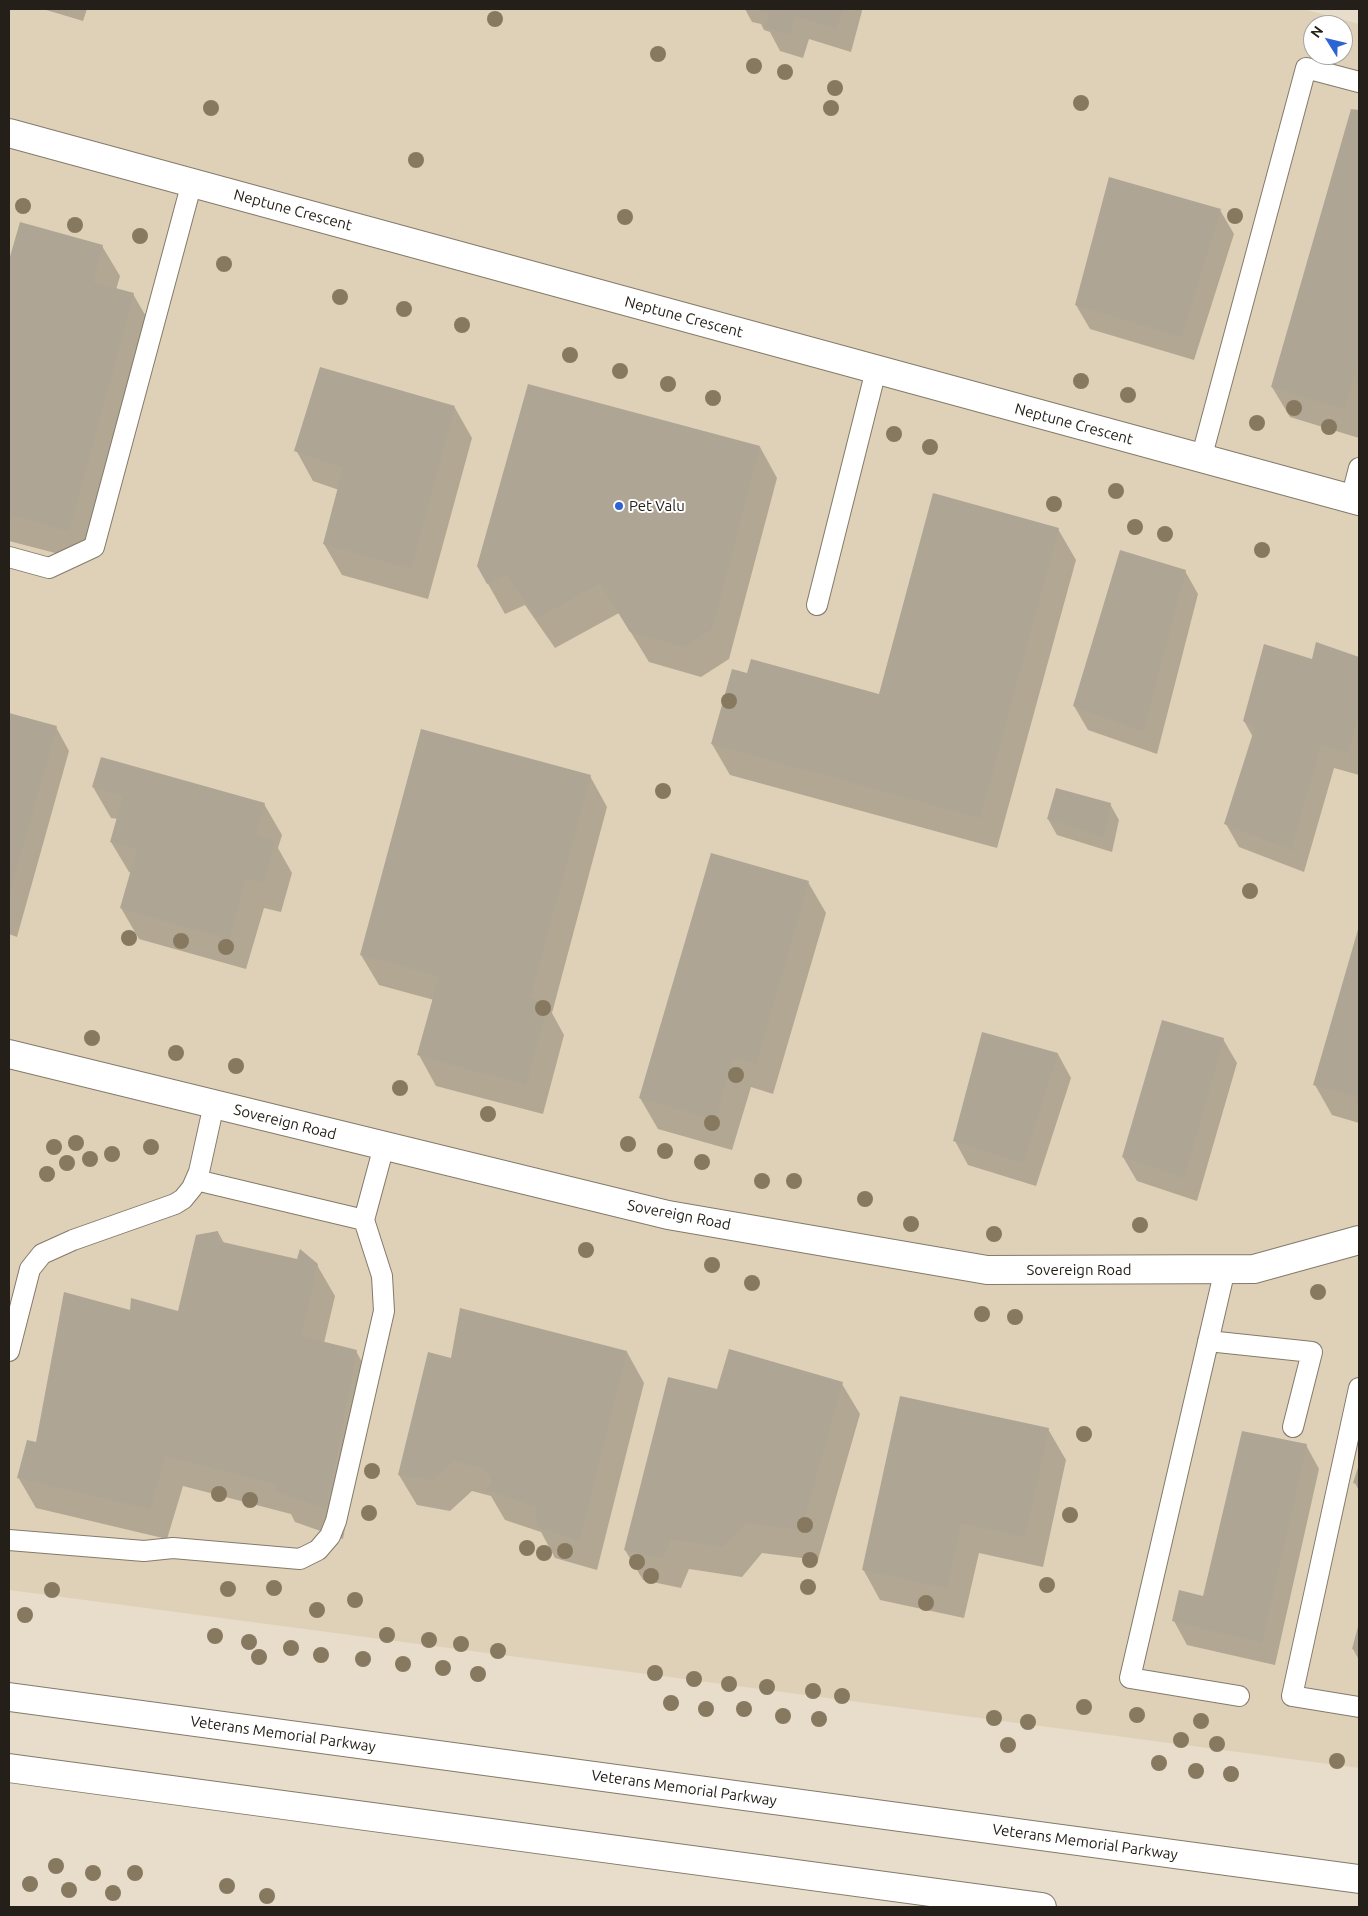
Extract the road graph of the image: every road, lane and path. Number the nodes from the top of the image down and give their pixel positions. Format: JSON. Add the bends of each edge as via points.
{"nodes":[{"id":1,"x":1359,"y":82,"type":"edge"},
{"id":2,"x":9,"y":133,"type":"edge"},
{"id":3,"x":192,"y":182,"type":"junction"},
{"id":4,"x":876,"y":370,"type":"junction"},
{"id":5,"x":1201,"y":459,"type":"junction"},
{"id":6,"x":1359,"y":468,"type":"edge"},
{"id":7,"x":1355,"y":500,"type":"edge"},
{"id":8,"x":9,"y":557,"type":"edge"},
{"id":9,"x":817,"y":605,"type":"dead end"},
{"id":10,"x":9,"y":1054,"type":"edge"},
{"id":11,"x":214,"y":1104,"type":"junction"},
{"id":12,"x":384,"y":1146,"type":"junction"},
{"id":13,"x":196,"y":1180,"type":"junction"},
{"id":14,"x":364,"y":1220,"type":"junction"},
{"id":15,"x":1359,"y":1240,"type":"edge"},
{"id":16,"x":1225,"y":1269,"type":"junction"},
{"id":17,"x":1208,"y":1341,"type":"junction"},
{"id":18,"x":9,"y":1351,"type":"edge"},
{"id":19,"x":1359,"y":1388,"type":"edge"},
{"id":20,"x":1293,"y":1427,"type":"dead end"},
{"id":21,"x":9,"y":1540,"type":"edge"},
{"id":22,"x":1239,"y":1696,"type":"dead end"},
{"id":23,"x":9,"y":1697,"type":"edge"},
{"id":24,"x":1359,"y":1707,"type":"edge"},
{"id":25,"x":9,"y":1768,"type":"edge"},
{"id":26,"x":1359,"y":1879,"type":"edge"},
{"id":27,"x":1042,"y":1907,"type":"edge"}],
"edges":[{"from":1,"to":5,"type":"lane","via":[[1306,68]]},
{"from":2,"to":3,"type":"main road","name":"Neptune Crescent"},
{"from":3,"to":4,"type":"main road","name":"Neptune Crescent"},
{"from":3,"to":8,"type":"lane","via":[[94,546],[49,568]]},
{"from":4,"to":5,"type":"main road","name":"Neptune Crescent"},
{"from":4,"to":9,"type":"lane"},
{"from":5,"to":7,"type":"main road","name":"Neptune Crescent"},
{"from":6,"to":7,"type":"lane"},
{"from":10,"to":11,"type":"main road","name":"Sovereign Road"},
{"from":11,"to":12,"type":"main road","name":"Sovereign Road"},
{"from":11,"to":13,"type":"lane"},
{"from":12,"to":14,"type":"lane"},
{"from":12,"to":16,"type":"main road","name":"Sovereign Road","via":[[668,1215],[986,1270]]},
{"from":13,"to":14,"type":"lane"},
{"from":13,"to":18,"type":"lane","via":[[183,1199],[175,1204],[64,1243],[42,1254],[30,1269]]},
{"from":14,"to":21,"type":"lane","via":[[382,1276],[384,1311],[336,1521],[330,1536],[318,1550],[300,1559],[173,1548],[144,1551]]},
{"from":15,"to":16,"type":"main road","name":"Sovereign Road","via":[[1254,1269]]},
{"from":16,"to":17,"type":"lane"},
{"from":17,"to":20,"type":"lane","via":[[1312,1352]]},
{"from":17,"to":22,"type":"lane","via":[[1130,1678]]},
{"from":19,"to":24,"type":"lane","via":[[1292,1696]]},
{"from":23,"to":26,"type":"main road","name":"Veterans Memorial Parkway"},
{"from":25,"to":27,"type":"main road"}]}
